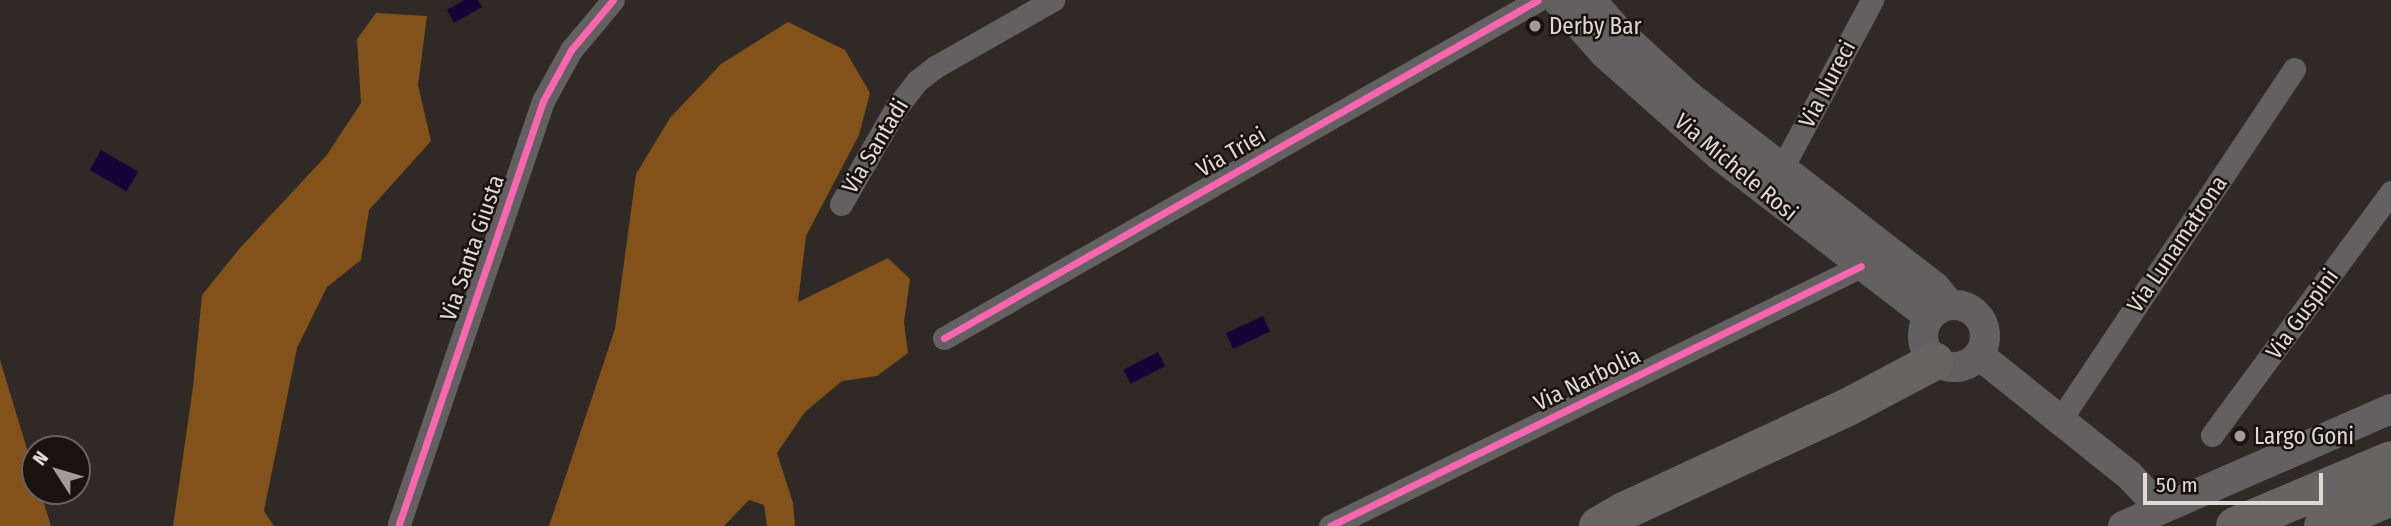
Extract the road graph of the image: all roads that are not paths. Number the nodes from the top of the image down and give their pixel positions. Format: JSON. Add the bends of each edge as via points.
{"nodes":[{"id":1,"x":613,"y":0,"type":"edge"},
{"id":2,"x":1053,"y":0,"type":"edge"},
{"id":3,"x":1538,"y":0,"type":"edge"},
{"id":4,"x":1557,"y":0,"type":"edge"},
{"id":5,"x":1591,"y":0,"type":"edge"},
{"id":6,"x":1872,"y":0,"type":"edge"},
{"id":7,"x":2294,"y":69,"type":"dead end"},
{"id":8,"x":1782,"y":168,"type":"junction"},
{"id":9,"x":2391,"y":192,"type":"edge"},
{"id":10,"x":841,"y":204,"type":"dead end"},
{"id":11,"x":1861,"y":266,"type":"junction"},
{"id":12,"x":1940,"y":311,"type":"junction"},
{"id":13,"x":944,"y":338,"type":"dead end"},
{"id":14,"x":1979,"y":355,"type":"junction"},
{"id":15,"x":1935,"y":361,"type":"junction"},
{"id":16,"x":2391,"y":409,"type":"edge"},
{"id":17,"x":2060,"y":420,"type":"junction"},
{"id":18,"x":2213,"y":435,"type":"dead end"},
{"id":19,"x":2391,"y":460,"type":"edge"},
{"id":20,"x":2391,"y":497,"type":"edge"},
{"id":21,"x":2161,"y":509,"type":"junction"},
{"id":22,"x":399,"y":524,"type":"dead end"},
{"id":23,"x":1330,"y":526,"type":"edge"},
{"id":24,"x":1598,"y":526,"type":"edge"},
{"id":25,"x":2123,"y":526,"type":"edge"},
{"id":26,"x":2235,"y":526,"type":"edge"},
{"id":27,"x":2323,"y":526,"type":"edge"}],
"edges":[{"from":1,"to":22,"type":"street","name":"Via Santa Giusta","via":[[571,50],[543,101]]},
{"from":2,"to":10,"type":"street","name":"Via Santadi","via":[[917,81],[896,108]]},
{"from":3,"to":13,"type":"street","name":"Via Triei"},
{"from":4,"to":11,"type":"street","name":"Via Michele Rosi","via":[[1604,52],[1675,118]]},
{"from":5,"to":8,"type":"street","name":"Via Michele Rosi","via":[[1689,96]]},
{"from":6,"to":8,"type":"street","name":"Via Nureci"},
{"from":7,"to":17,"type":"street","name":"Via Lunamatrona"},
{"from":8,"to":12,"type":"street","name":"Via Michele Rosi","via":[[1935,287]]},
{"from":9,"to":18,"type":"street","name":"Via Guspini"},
{"from":11,"to":12,"type":"street","name":"Via Michele Rosi"},
{"from":11,"to":23,"type":"street","name":"Via Narbolia"},
{"from":12,"to":14,"type":"street","via":[[1961,305],[1978,316],[1986,335]]},
{"from":12,"to":15,"type":"street","via":[[1922,335]]},
{"from":14,"to":15,"type":"street","via":[[1953,368]]},
{"from":14,"to":17,"type":"street"},
{"from":15,"to":24,"type":"highway"},
{"from":16,"to":21,"type":"street"},
{"from":17,"to":21,"type":"street","via":[[2129,475]]},
{"from":19,"to":26,"type":"highway"},
{"from":20,"to":27,"type":"highway"},
{"from":21,"to":25,"type":"street"}]}
